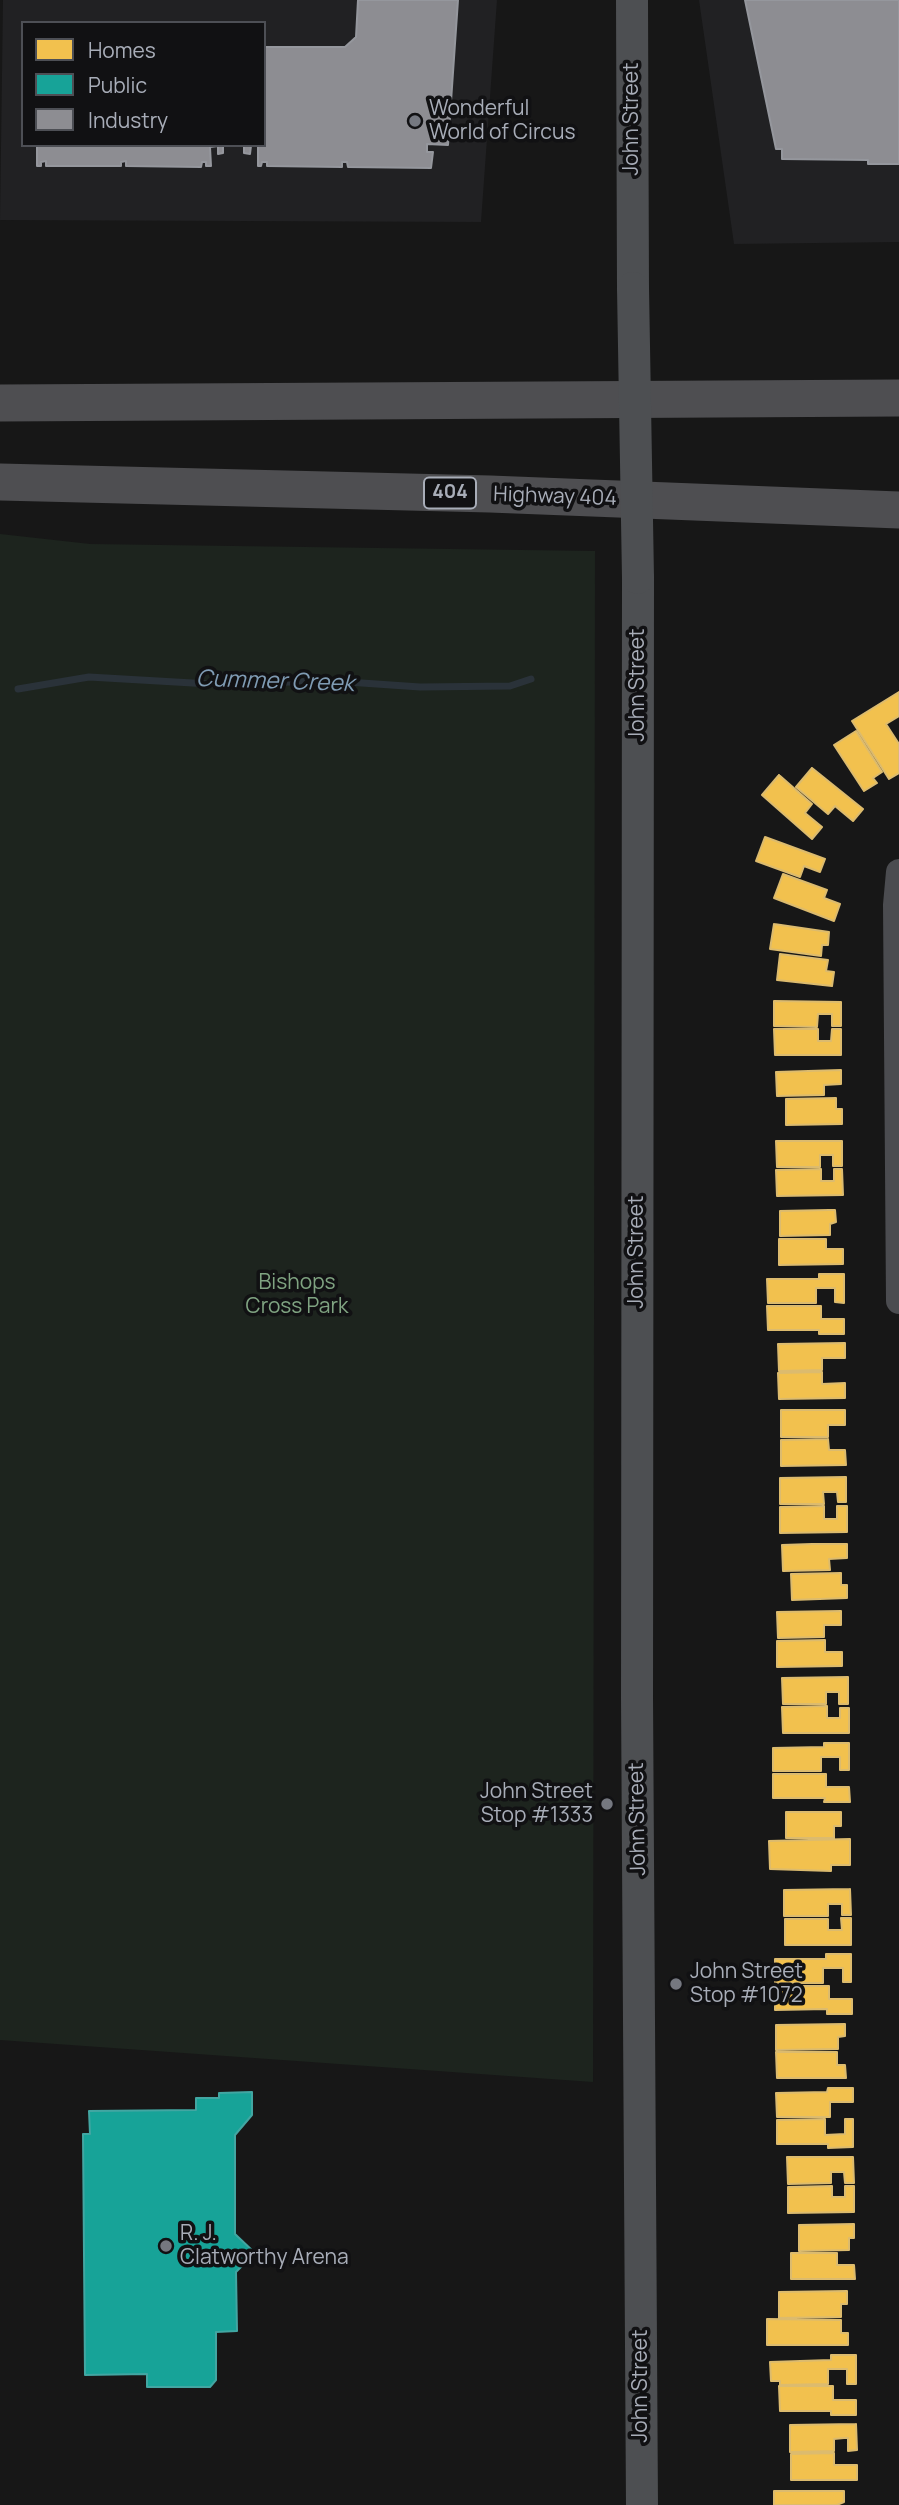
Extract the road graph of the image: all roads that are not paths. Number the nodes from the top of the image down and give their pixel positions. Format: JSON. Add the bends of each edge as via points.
{"nodes":[{"id":1,"x":632,"y":0,"type":"edge"},
{"id":2,"x":899,"y":398,"type":"edge"},
{"id":3,"x":0,"y":403,"type":"edge"},
{"id":4,"x":0,"y":482,"type":"edge"},
{"id":5,"x":899,"y":510,"type":"edge"},
{"id":6,"x":899,"y":873,"type":"edge"},
{"id":7,"x":899,"y":1301,"type":"edge"},
{"id":8,"x":642,"y":2505,"type":"edge"}],
"edges":[{"from":1,"to":8,"type":"main road","name":"John Street","bridge":true,"via":[[638,578],[636,1622]]},
{"from":2,"to":3,"type":"highway"},
{"from":4,"to":5,"type":"highway","name":"Highway 404","number":"404"},
{"from":6,"to":7,"type":"street"}]}
